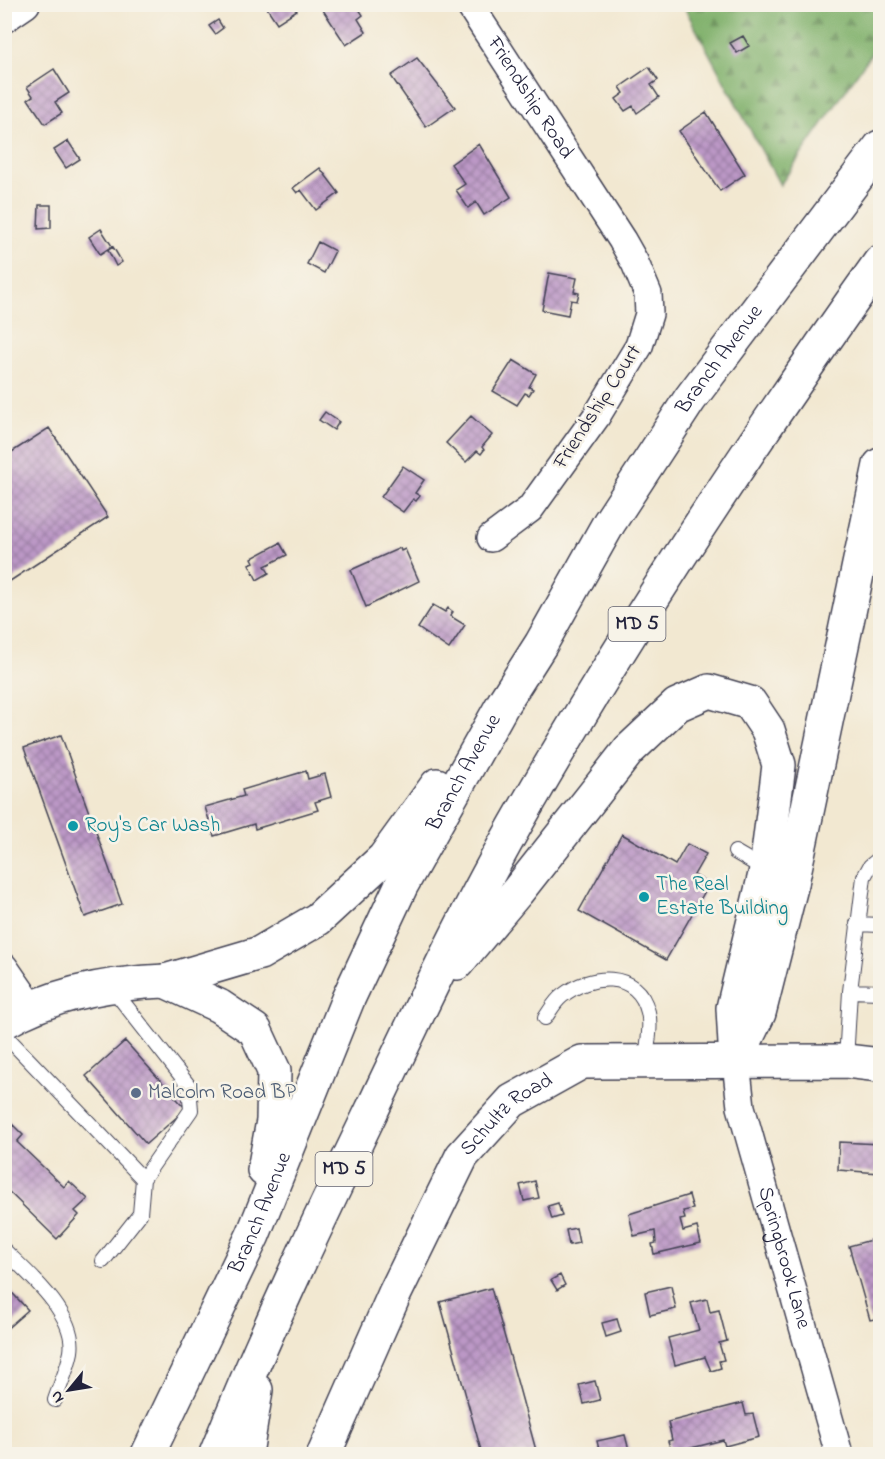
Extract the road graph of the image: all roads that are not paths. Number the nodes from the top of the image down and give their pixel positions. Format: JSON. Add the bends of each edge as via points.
{"nodes":[{"id":1,"x":26,"y":4,"type":"edge"},
{"id":2,"x":469,"y":4,"type":"edge"},
{"id":3,"x":4,"y":19,"type":"edge"},
{"id":4,"x":880,"y":147,"type":"edge"},
{"id":5,"x":591,"y":193,"type":"joint"},
{"id":6,"x":880,"y":262,"type":"edge"},
{"id":7,"x":880,"y":465,"type":"edge"},
{"id":8,"x":490,"y":538,"type":"dead end"},
{"id":9,"x":541,"y":644,"type":"junction"},
{"id":10,"x":735,"y":852,"type":"dead end"},
{"id":11,"x":880,"y":858,"type":"edge"},
{"id":12,"x":779,"y":876,"type":"junction"},
{"id":13,"x":857,"y":924,"type":"junction"},
{"id":14,"x":880,"y":925,"type":"edge"},
{"id":15,"x":4,"y":967,"type":"edge"},
{"id":16,"x":165,"y":981,"type":"junction"},
{"id":17,"x":110,"y":986,"type":"junction"},
{"id":18,"x":850,"y":991,"type":"junction"},
{"id":19,"x":880,"y":992,"type":"edge"},
{"id":20,"x":423,"y":1003,"type":"junction"},
{"id":21,"x":18,"y":1014,"type":"edge"},
{"id":22,"x":545,"y":1018,"type":"dead end"},
{"id":23,"x":4,"y":1034,"type":"edge"},
{"id":24,"x":846,"y":1061,"type":"junction"},
{"id":25,"x":736,"y":1062,"type":"junction"},
{"id":26,"x":645,"y":1063,"type":"junction"},
{"id":27,"x":880,"y":1065,"type":"edge"},
{"id":28,"x":143,"y":1179,"type":"junction"},
{"id":29,"x":253,"y":1235,"type":"junction"},
{"id":30,"x":4,"y":1250,"type":"edge"},
{"id":31,"x":103,"y":1261,"type":"dead end"},
{"id":32,"x":265,"y":1335,"type":"junction"},
{"id":33,"x":55,"y":1400,"type":"dead end"},
{"id":34,"x":148,"y":1455,"type":"edge"},
{"id":35,"x":216,"y":1455,"type":"edge"},
{"id":36,"x":246,"y":1455,"type":"edge"},
{"id":37,"x":324,"y":1455,"type":"edge"},
{"id":38,"x":839,"y":1455,"type":"edge"}],
"edges":[{"from":1,"to":3,"type":"street"},
{"from":2,"to":5,"type":"street","name":"Friendship Road"},
{"from":4,"to":9,"type":"main road","name":"Branch Avenue","number":"MD 5","via":[[690,399],[609,523]]},
{"from":5,"to":8,"type":"street","name":"Friendship Court","via":[[641,274],[649,304],[646,326],[624,374],[538,498],[523,517]]},
{"from":6,"to":20,"type":"main road","number":"MD 5","via":[[611,664],[522,813]]},
{"from":7,"to":12,"type":"main road"},
{"from":9,"to":16,"type":"main road","via":[[384,858],[318,919],[260,953]]},
{"from":9,"to":29,"type":"main road","name":"Branch Avenue","number":"MD 5","via":[[400,886],[348,999]]},
{"from":10,"to":12,"type":"lane"},
{"from":11,"to":13,"type":"lane","via":[[864,877]]},
{"from":12,"to":20,"type":"main road","via":[[779,765],[768,730],[750,703],[709,691],[677,705],[629,750]]},
{"from":12,"to":25,"type":"main road","via":[[759,1013]]},
{"from":13,"to":14,"type":"lane"},
{"from":13,"to":18,"type":"lane"},
{"from":15,"to":21,"type":"street"},
{"from":16,"to":17,"type":"main road"},
{"from":16,"to":29,"type":"main road","via":[[219,1006],[255,1030],[274,1071],[273,1121]]},
{"from":17,"to":21,"type":"main road"},
{"from":17,"to":28,"type":"lane","via":[[189,1086],[191,1110]]},
{"from":18,"to":19,"type":"lane"},
{"from":18,"to":24,"type":"lane"},
{"from":20,"to":32,"type":"main road","number":"MD 5"},
{"from":22,"to":26,"type":"lane","via":[[559,998],[572,989],[597,978],[618,980],[632,987],[649,1013]]},
{"from":23,"to":28,"type":"lane"},
{"from":24,"to":25,"type":"main road","name":"Schultz Road"},
{"from":24,"to":27,"type":"main road","name":"Schultz Road"},
{"from":25,"to":26,"type":"main road","name":"Schultz Road"},
{"from":25,"to":38,"type":"street","name":"Springbrook Lane","via":[[741,1107]]},
{"from":26,"to":37,"type":"main road","name":"Schultz Road","via":[[582,1062],[512,1101],[462,1156],[395,1293]]},
{"from":28,"to":31,"type":"lane","via":[[140,1214]]},
{"from":29,"to":34,"type":"main road","name":"Branch Avenue","number":"MD 5"},
{"from":30,"to":33,"type":"lane","via":[[39,1285],[68,1327],[71,1351]]},
{"from":32,"to":35,"type":"main road","number":"MD 5"},
{"from":32,"to":36,"type":"main road"}]}
